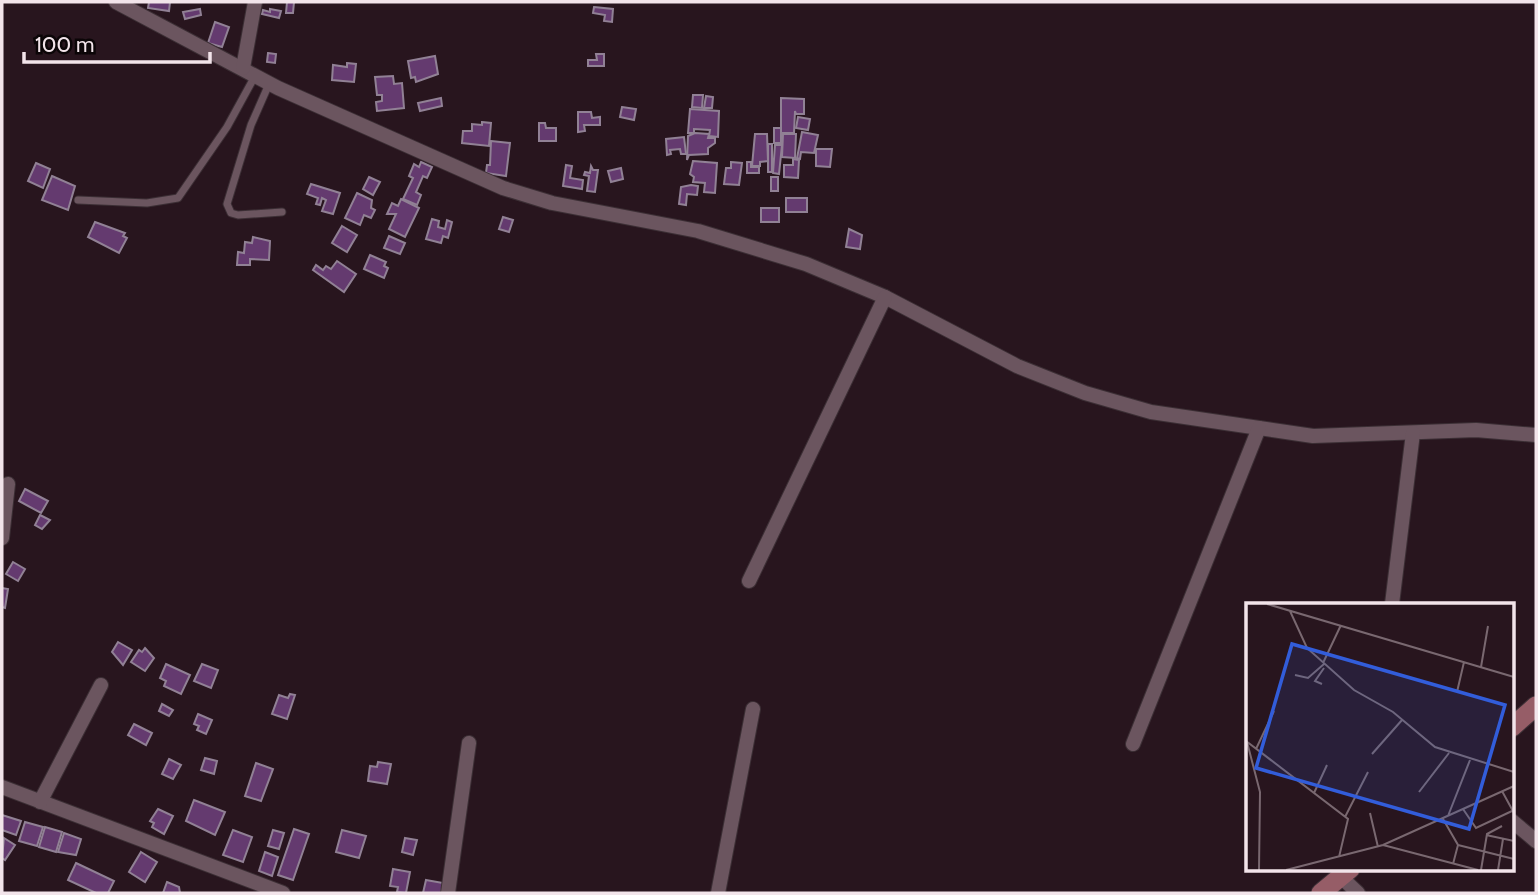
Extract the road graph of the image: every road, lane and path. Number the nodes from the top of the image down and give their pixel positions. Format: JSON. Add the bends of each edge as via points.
{"nodes":[{"id":1,"x":116,"y":2,"type":"edge"},
{"id":2,"x":255,"y":2,"type":"edge"},
{"id":3,"x":249,"y":71,"type":"junction"},
{"id":4,"x":270,"y":83,"type":"junction"},
{"id":5,"x":78,"y":200,"type":"dead end"},
{"id":6,"x":282,"y":212,"type":"dead end"},
{"id":7,"x":885,"y":297,"type":"junction"},
{"id":8,"x":1259,"y":428,"type":"junction"},
{"id":9,"x":1413,"y":433,"type":"junction"},
{"id":10,"x":1536,"y":435,"type":"edge"},
{"id":11,"x":8,"y":484,"type":"dead end"},
{"id":12,"x":2,"y":538,"type":"edge"},
{"id":13,"x":749,"y":581,"type":"dead end"},
{"id":14,"x":1392,"y":603,"type":"edge"},
{"id":15,"x":101,"y":685,"type":"dead end"},
{"id":16,"x":1536,"y":706,"type":"edge"},
{"id":17,"x":753,"y":709,"type":"dead end"},
{"id":18,"x":1514,"y":725,"type":"edge"},
{"id":19,"x":469,"y":743,"type":"dead end"},
{"id":20,"x":1133,"y":744,"type":"dead end"},
{"id":21,"x":2,"y":787,"type":"edge"},
{"id":22,"x":40,"y":803,"type":"junction"},
{"id":23,"x":1514,"y":823,"type":"edge"},
{"id":24,"x":1536,"y":842,"type":"edge"},
{"id":25,"x":1345,"y":873,"type":"edge"},
{"id":26,"x":283,"y":893,"type":"edge"},
{"id":27,"x":448,"y":893,"type":"edge"},
{"id":28,"x":718,"y":893,"type":"edge"},
{"id":29,"x":1321,"y":893,"type":"edge"},
{"id":30,"x":1358,"y":893,"type":"edge"}],
"edges":[{"from":1,"to":3,"type":"street"},
{"from":2,"to":3,"type":"street"},
{"from":3,"to":4,"type":"street"},
{"from":3,"to":5,"type":"lane","via":[[227,127],[178,198],[147,203]]},
{"from":4,"to":6,"type":"lane","via":[[251,125],[227,204],[230,213],[238,215]]},
{"from":4,"to":7,"type":"street","via":[[503,188],[552,203],[698,231],[806,264]]},
{"from":7,"to":8,"type":"street","via":[[1017,366],[1085,393],[1151,412]]},
{"from":7,"to":13,"type":"street"},
{"from":8,"to":9,"type":"street","via":[[1313,436]]},
{"from":8,"to":20,"type":"street"},
{"from":9,"to":10,"type":"street","via":[[1476,430]]},
{"from":9,"to":14,"type":"street"},
{"from":11,"to":12,"type":"street"},
{"from":15,"to":22,"type":"street"},
{"from":16,"to":18,"type":"street"},
{"from":17,"to":28,"type":"street"},
{"from":19,"to":27,"type":"street"},
{"from":21,"to":22,"type":"street"},
{"from":22,"to":26,"type":"street"},
{"from":23,"to":24,"type":"street"},
{"from":25,"to":29,"type":"street"},
{"from":25,"to":30,"type":"street"}]}
